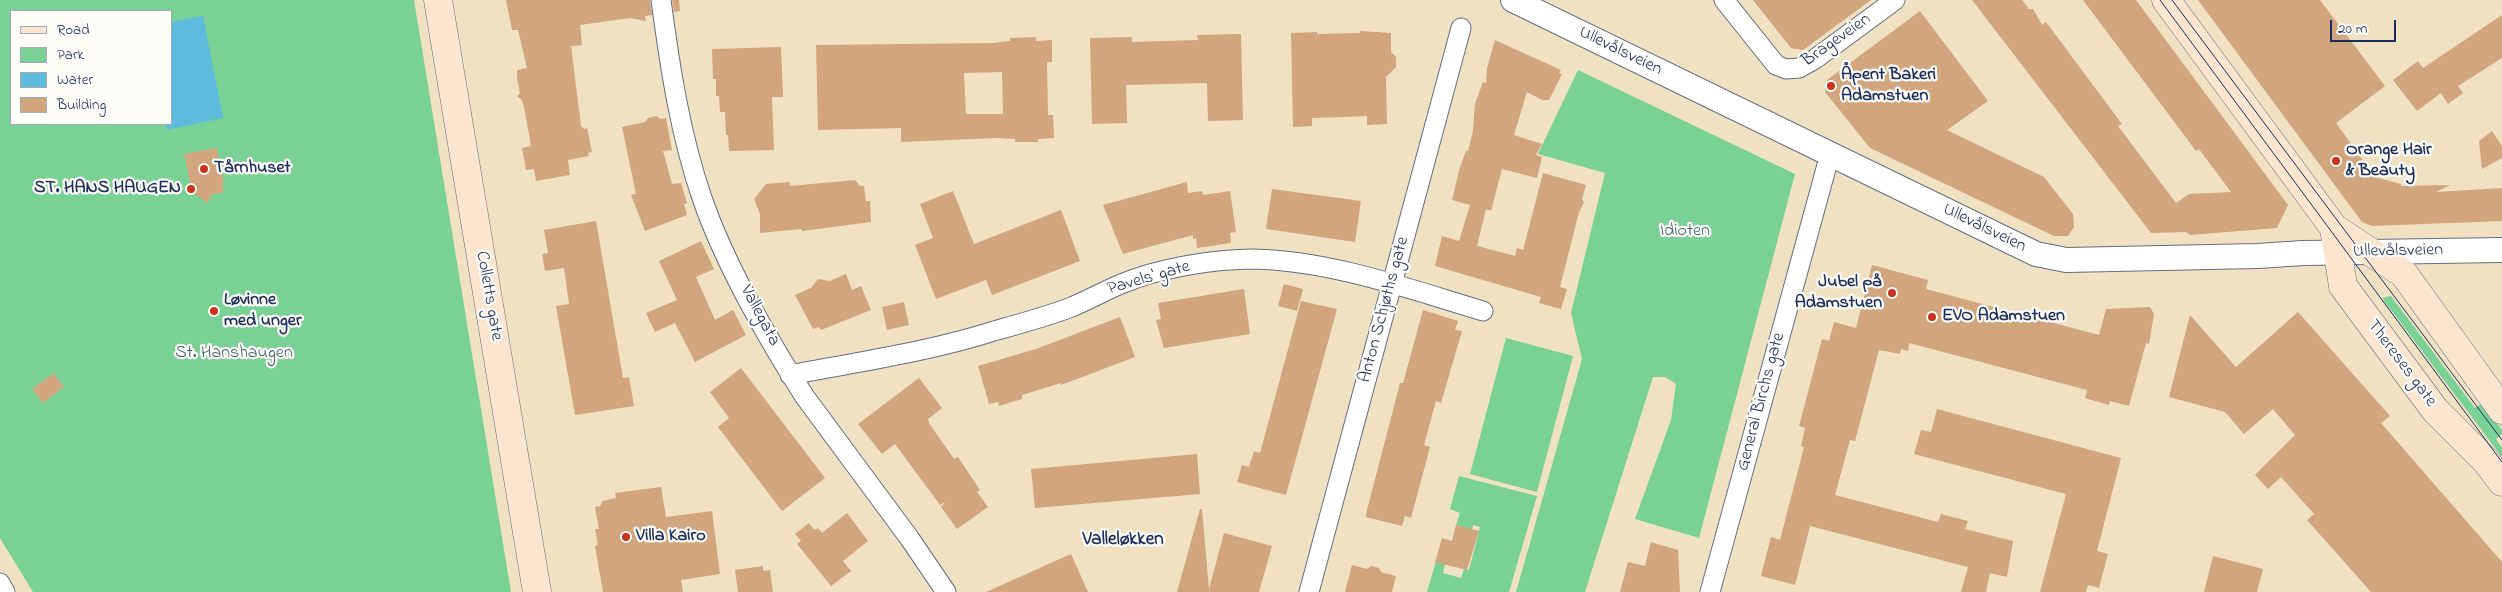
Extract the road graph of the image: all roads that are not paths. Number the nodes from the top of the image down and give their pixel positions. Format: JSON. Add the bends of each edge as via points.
{"nodes":[{"id":1,"x":438,"y":0,"type":"edge"},
{"id":2,"x":661,"y":0,"type":"edge"},
{"id":3,"x":1513,"y":0,"type":"edge"},
{"id":4,"x":1724,"y":0,"type":"edge"},
{"id":5,"x":1895,"y":0,"type":"edge"},
{"id":6,"x":2166,"y":0,"type":"edge"},
{"id":7,"x":1461,"y":28,"type":"dead end"},
{"id":8,"x":1830,"y":154,"type":"junction"},
{"id":9,"x":2336,"y":240,"type":"junction"},
{"id":10,"x":2502,"y":250,"type":"edge"},
{"id":11,"x":2373,"y":252,"type":"junction"},
{"id":12,"x":1392,"y":284,"type":"junction"},
{"id":13,"x":1483,"y":311,"type":"dead end"},
{"id":14,"x":790,"y":375,"type":"junction"},
{"id":15,"x":2502,"y":410,"type":"edge"},
{"id":16,"x":2502,"y":482,"type":"edge"},
{"id":17,"x":0,"y":583,"type":"edge"},
{"id":18,"x":5,"y":592,"type":"edge"},
{"id":19,"x":537,"y":592,"type":"edge"},
{"id":20,"x":946,"y":592,"type":"edge"},
{"id":21,"x":1309,"y":592,"type":"edge"},
{"id":22,"x":1710,"y":592,"type":"edge"}],
"edges":[{"from":1,"to":19,"type":"main road","name":"Colletts gate"},
{"from":2,"to":14,"type":"street","name":"Vallegata","via":[[670,70],[702,198],[723,249]]},
{"from":3,"to":8,"type":"street","name":"Ullevålsveien"},
{"from":4,"to":5,"type":"street","name":"Brageveien","via":[[1776,65],[1786,69],[1799,68],[1809,62]]},
{"from":6,"to":9,"type":"main road","name":"Thereses gate"},
{"from":7,"to":12,"type":"street","name":"Anton Schjøths gate"},
{"from":8,"to":9,"type":"street","name":"Ullevålsveien","via":[[2050,258],[2066,260]]},
{"from":8,"to":22,"type":"street","name":"General Birchs gate"},
{"from":9,"to":11,"type":"main road","name":"Thereses gate"},
{"from":9,"to":16,"type":"main road","name":"Thereses gate","via":[[2343,286],[2435,410],[2486,461]]},
{"from":10,"to":11,"type":"street","name":"Ullevålsveien"},
{"from":11,"to":15,"type":"main road","name":"Thereses gate","via":[[2404,274]]},
{"from":12,"to":13,"type":"street","name":"Pavels' gate"},
{"from":12,"to":14,"type":"street","name":"Pavels' gate","via":[[1298,262],[1253,259],[1200,264],[1123,283],[1069,308],[948,344]]},
{"from":12,"to":21,"type":"street","name":"Anton Schjøths gate"},
{"from":14,"to":20,"type":"street","name":"Vallegata"},
{"from":17,"to":18,"type":"street"}]}
